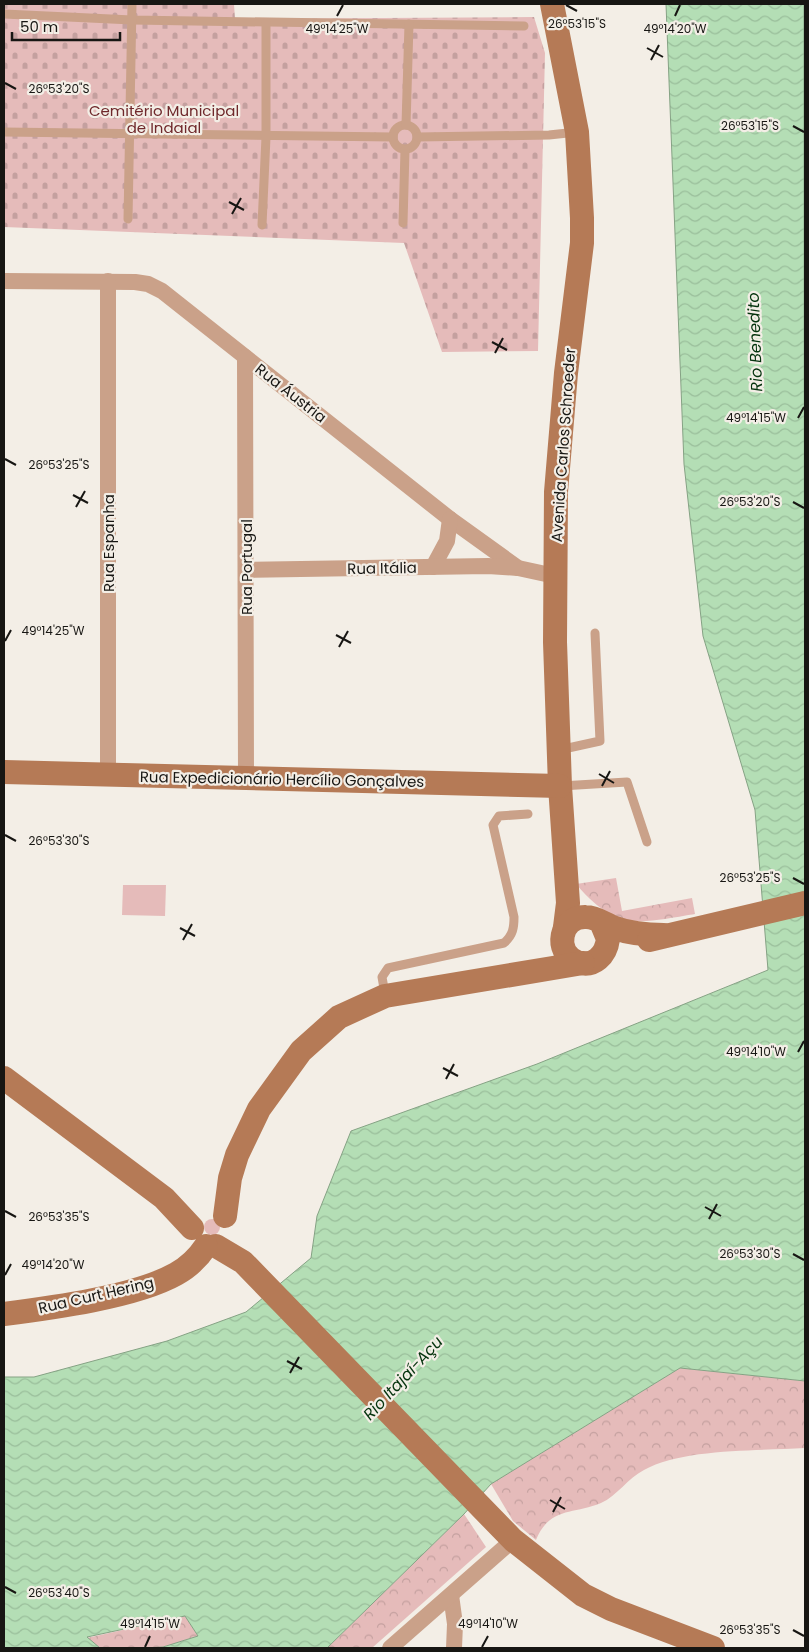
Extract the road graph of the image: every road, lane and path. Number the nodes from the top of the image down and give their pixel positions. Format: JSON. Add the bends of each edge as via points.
{"nodes":[{"id":1,"x":132,"y":4,"type":"edge"},
{"id":2,"x":552,"y":4,"type":"edge"},
{"id":3,"x":4,"y":14,"type":"edge"},
{"id":4,"x":132,"y":20,"type":"junction"},
{"id":5,"x":266,"y":23,"type":"junction"},
{"id":6,"x":409,"y":24,"type":"junction"},
{"id":7,"x":524,"y":26,"type":"dead end"},
{"id":8,"x":406,"y":125,"type":"junction"},
{"id":9,"x":4,"y":132,"type":"edge"},
{"id":10,"x":577,"y":132,"type":"junction"},
{"id":11,"x":130,"y":134,"type":"junction"},
{"id":12,"x":266,"y":137,"type":"junction"},
{"id":13,"x":393,"y":137,"type":"junction"},
{"id":14,"x":418,"y":137,"type":"junction"},
{"id":15,"x":405,"y":150,"type":"junction"},
{"id":16,"x":128,"y":220,"type":"dead end"},
{"id":17,"x":403,"y":223,"type":"dead end"},
{"id":18,"x":262,"y":225,"type":"dead end"},
{"id":19,"x":4,"y":281,"type":"edge"},
{"id":20,"x":108,"y":281,"type":"junction"},
{"id":21,"x":245,"y":357,"type":"junction"},
{"id":22,"x":450,"y":520,"type":"junction"},
{"id":23,"x":433,"y":567,"type":"junction"},
{"id":24,"x":518,"y":568,"type":"junction"},
{"id":25,"x":246,"y":570,"type":"junction"},
{"id":26,"x":555,"y":576,"type":"junction"},
{"id":27,"x":595,"y":633,"type":"dead end"},
{"id":28,"x":559,"y":750,"type":"junction"},
{"id":29,"x":4,"y":772,"type":"edge"},
{"id":30,"x":108,"y":774,"type":"junction"},
{"id":31,"x":246,"y":778,"type":"junction"},
{"id":32,"x":560,"y":786,"type":"junction"},
{"id":33,"x":528,"y":814,"type":"dead end"},
{"id":34,"x":647,"y":842,"type":"dead end"},
{"id":35,"x":568,"y":890,"type":"junction"},
{"id":36,"x":805,"y":903,"type":"edge"},
{"id":37,"x":598,"y":920,"type":"junction"},
{"id":38,"x":563,"y":931,"type":"junction"},
{"id":39,"x":664,"y":935,"type":"junction"},
{"id":40,"x":593,"y":959,"type":"junction"},
{"id":41,"x":511,"y":974,"type":"junction"},
{"id":42,"x":385,"y":996,"type":"junction"},
{"id":43,"x":4,"y":1078,"type":"edge"},
{"id":44,"x":211,"y":1227,"type":"junction"},
{"id":45,"x":4,"y":1314,"type":"edge"},
{"id":46,"x":513,"y":1540,"type":"junction"},
{"id":47,"x":451,"y":1595,"type":"junction"},
{"id":48,"x":703,"y":1647,"type":"edge"},
{"id":49,"x":390,"y":1648,"type":"edge"},
{"id":50,"x":454,"y":1648,"type":"edge"}],
"edges":[{"from":1,"to":4,"type":"lane"},
{"from":2,"to":10,"type":"main road","name":"Avenida Carlos Schroeder"},
{"from":3,"to":4,"type":"lane"},
{"from":4,"to":5,"type":"lane"},
{"from":4,"to":11,"type":"lane"},
{"from":5,"to":6,"type":"lane"},
{"from":5,"to":12,"type":"lane"},
{"from":6,"to":7,"type":"lane"},
{"from":6,"to":8,"type":"lane"},
{"from":8,"to":13,"type":"lane","via":[[395,130]]},
{"from":8,"to":14,"type":"lane","via":[[415,130]]},
{"from":9,"to":11,"type":"lane"},
{"from":10,"to":14,"type":"lane"},
{"from":10,"to":26,"type":"main road","name":"Avenida Carlos Schroeder","via":[[582,243],[559,446]]},
{"from":11,"to":12,"type":"lane"},
{"from":11,"to":16,"type":"lane"},
{"from":12,"to":13,"type":"lane"},
{"from":12,"to":18,"type":"lane"},
{"from":13,"to":15,"type":"lane","via":[[395,145]]},
{"from":14,"to":15,"type":"lane","via":[[413,147]]},
{"from":15,"to":17,"type":"lane"},
{"from":19,"to":20,"type":"street","name":"Rua Áustria"},
{"from":20,"to":21,"type":"street","name":"Rua Áustria","via":[[148,284],[162,290]]},
{"from":20,"to":30,"type":"street","name":"Rua Espanha"},
{"from":21,"to":22,"type":"street","name":"Rua Áustria"},
{"from":21,"to":25,"type":"street","name":"Rua Portugal"},
{"from":22,"to":23,"type":"street","via":[[447,541]]},
{"from":22,"to":24,"type":"street","name":"Rua Áustria"},
{"from":23,"to":24,"type":"street","name":"Rua Itália"},
{"from":23,"to":25,"type":"street","name":"Rua Itália"},
{"from":24,"to":26,"type":"street","name":"Rua Áustria"},
{"from":25,"to":31,"type":"street","name":"Rua Portugal"},
{"from":26,"to":28,"type":"main road","name":"Avenida Carlos Schroeder"},
{"from":27,"to":28,"type":"lane","via":[[600,741]]},
{"from":28,"to":32,"type":"main road","name":"Avenida Carlos Schroeder"},
{"from":29,"to":30,"type":"main road","name":"Rua Expedicionário Hercílio Gonçalves"},
{"from":30,"to":31,"type":"main road","name":"Rua Expedicionário Hercílio Gonçalves"},
{"from":31,"to":32,"type":"main road","name":"Rua Expedicionário Hercílio Gonçalves"},
{"from":32,"to":34,"type":"lane","via":[[628,782]]},
{"from":32,"to":35,"type":"main road","name":"Avenida Carlos Schroeder"},
{"from":33,"to":42,"type":"lane","via":[[498,816],[493,825],[514,917],[510,937],[504,943],[388,968],[382,977]]},
{"from":35,"to":37,"type":"main road","via":[[574,902]]},
{"from":35,"to":38,"type":"main road","name":"Avenida Carlos Schroeder","via":[[568,916]]},
{"from":36,"to":39,"type":"main road"},
{"from":37,"to":38,"type":"main road","via":[[577,918]]},
{"from":37,"to":39,"type":"main road","via":[[633,933]]},
{"from":37,"to":40,"type":"main road","via":[[608,939]]},
{"from":38,"to":40,"type":"main road","via":[[563,950],[568,957]]},
{"from":38,"to":41,"type":"main road","via":[[540,959]]},
{"from":39,"to":40,"type":"main road"},
{"from":40,"to":41,"type":"main road"},
{"from":41,"to":42,"type":"main road"},
{"from":42,"to":44,"type":"main road","via":[[339,1017],[301,1051],[256,1116],[237,1154]]},
{"from":43,"to":44,"type":"main road","via":[[164,1198]]},
{"from":44,"to":45,"type":"main road","name":"Rua Curt Hering","via":[[191,1265],[159,1282],[133,1290]]},
{"from":44,"to":46,"type":"main road"},
{"from":46,"to":47,"type":"street"},
{"from":46,"to":48,"type":"main road","via":[[583,1595]]},
{"from":47,"to":49,"type":"street"},
{"from":47,"to":50,"type":"street"}]}
